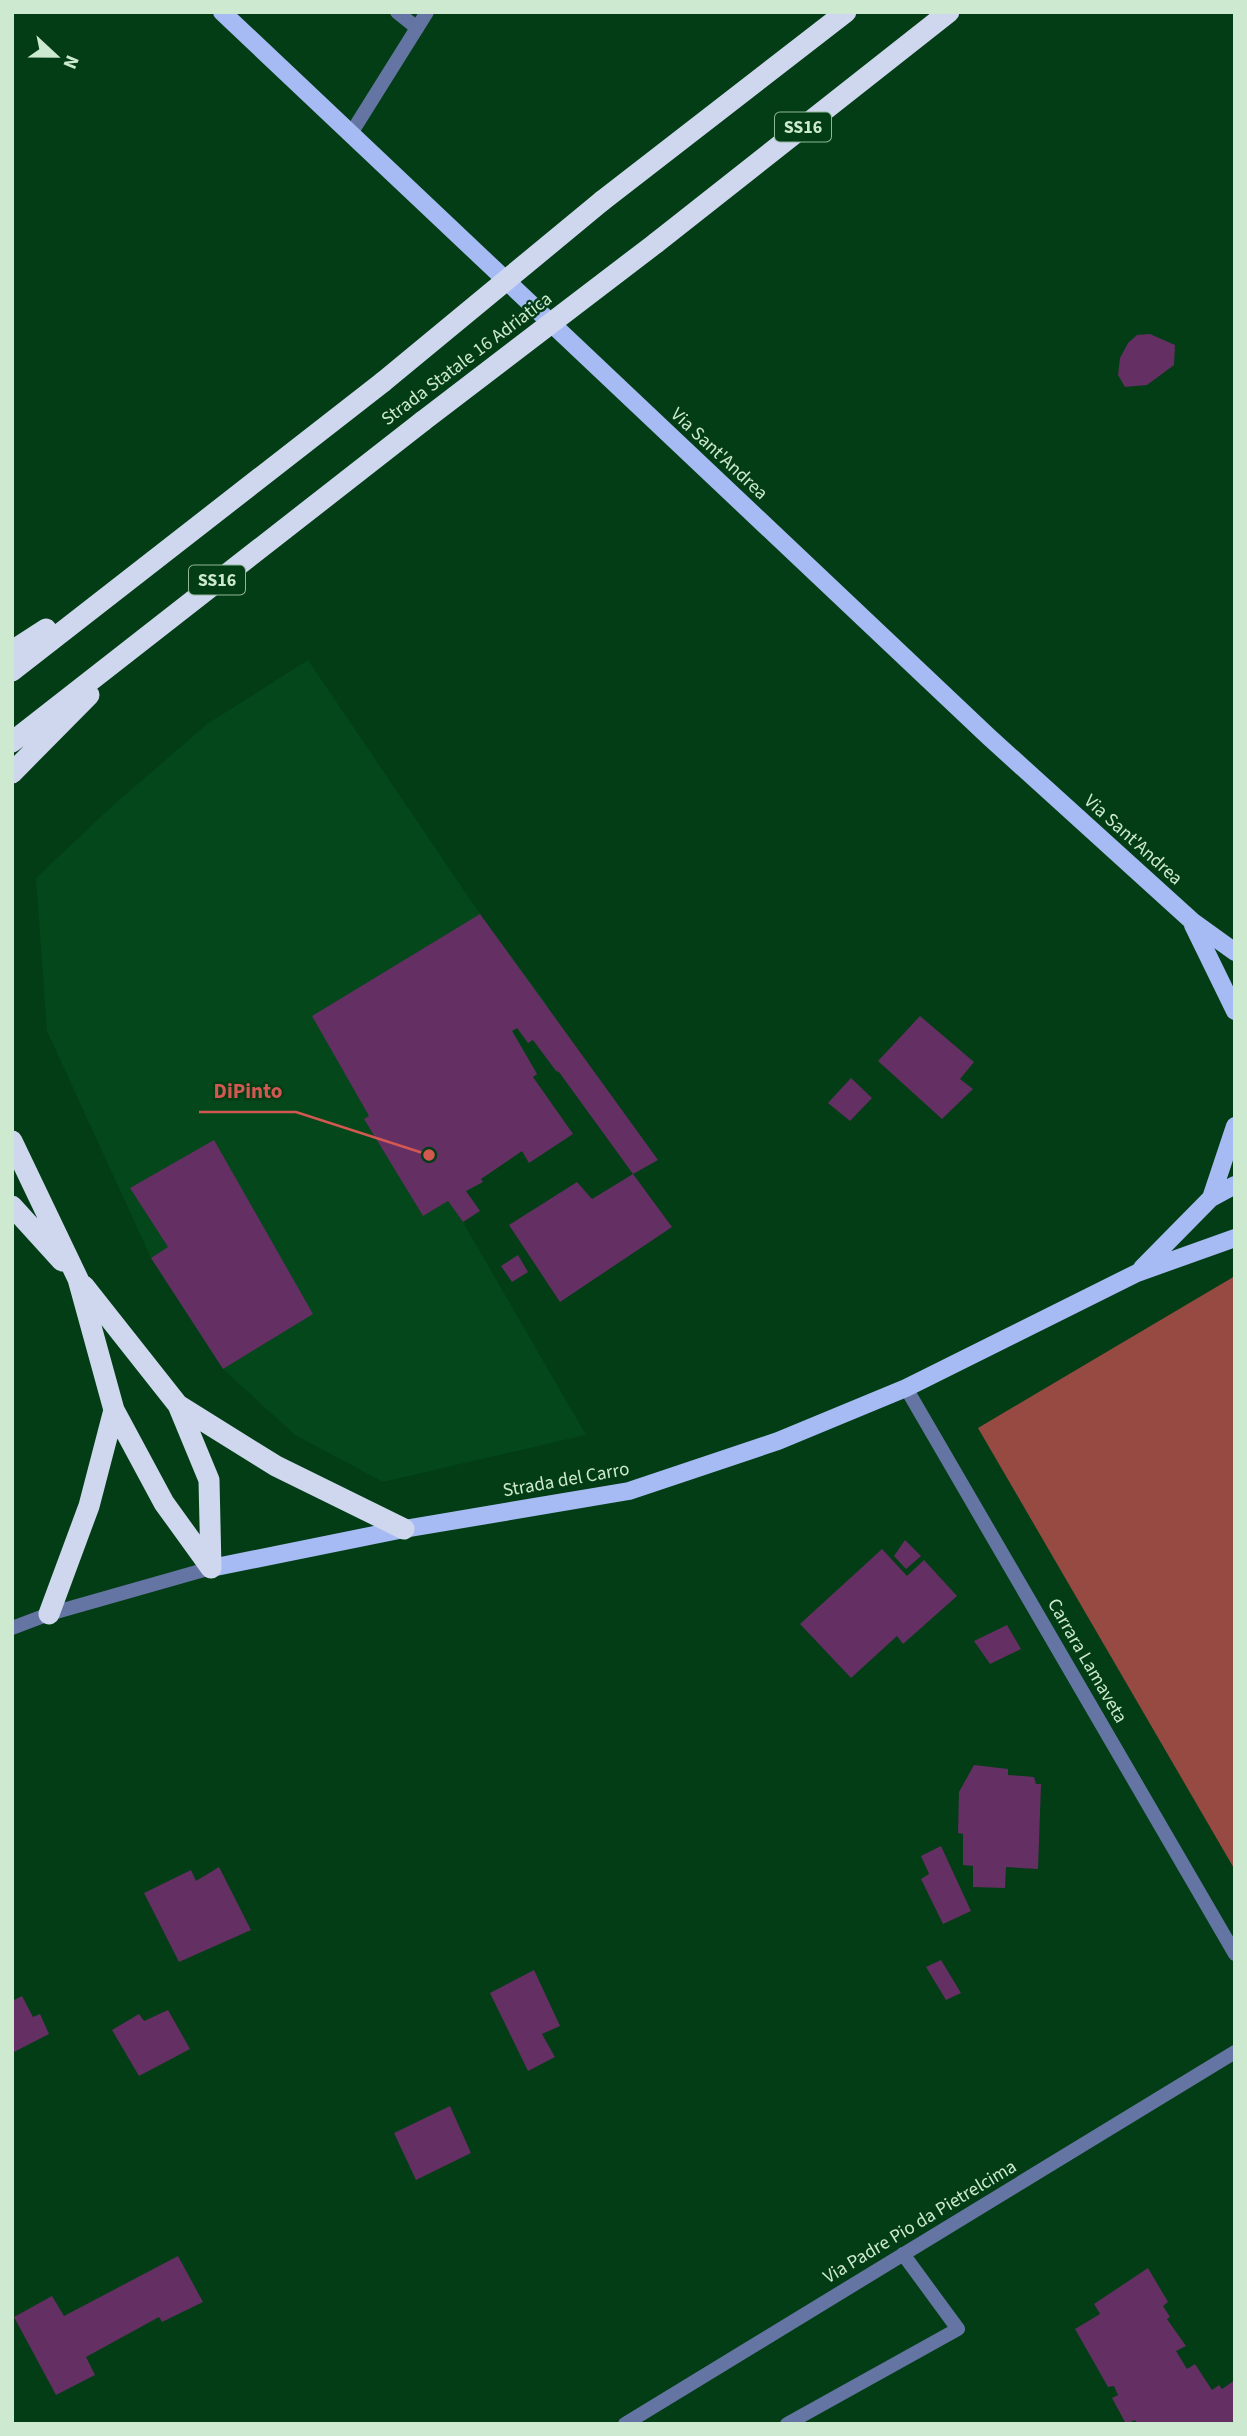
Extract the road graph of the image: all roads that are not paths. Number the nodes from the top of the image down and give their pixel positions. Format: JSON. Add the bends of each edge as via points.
{"nodes":[{"id":1,"x":222,"y":12,"type":"edge"},
{"id":2,"x":397,"y":12,"type":"edge"},
{"id":3,"x":427,"y":12,"type":"edge"},
{"id":4,"x":846,"y":12,"type":"edge"},
{"id":5,"x":949,"y":12,"type":"edge"},
{"id":6,"x":417,"y":28,"type":"junction"},
{"id":7,"x":350,"y":135,"type":"junction"},
{"id":8,"x":128,"y":578,"type":"junction"},
{"id":9,"x":153,"y":630,"type":"junction"},
{"id":10,"x":12,"y":651,"type":"edge"},
{"id":11,"x":12,"y":671,"type":"edge"},
{"id":12,"x":12,"y":741,"type":"edge"},
{"id":13,"x":12,"y":773,"type":"edge"},
{"id":14,"x":1192,"y":922,"type":"junction"},
{"id":15,"x":1235,"y":952,"type":"edge"},
{"id":16,"x":1235,"y":1011,"type":"edge"},
{"id":17,"x":1235,"y":1126,"type":"edge"},
{"id":18,"x":12,"y":1141,"type":"edge"},
{"id":19,"x":1235,"y":1185,"type":"edge"},
{"id":20,"x":1211,"y":1198,"type":"junction"},
{"id":21,"x":12,"y":1206,"type":"edge"},
{"id":22,"x":1235,"y":1238,"type":"edge"},
{"id":23,"x":1137,"y":1273,"type":"junction"},
{"id":24,"x":78,"y":1279,"type":"junction"},
{"id":25,"x":906,"y":1388,"type":"junction"},
{"id":26,"x":178,"y":1405,"type":"junction"},
{"id":27,"x":114,"y":1410,"type":"junction"},
{"id":28,"x":404,"y":1529,"type":"junction"},
{"id":29,"x":211,"y":1568,"type":"junction"},
{"id":30,"x":50,"y":1614,"type":"junction"},
{"id":31,"x":12,"y":1628,"type":"edge"},
{"id":32,"x":1235,"y":1954,"type":"edge"},
{"id":33,"x":1235,"y":2052,"type":"edge"},
{"id":34,"x":904,"y":2254,"type":"junction"},
{"id":35,"x":625,"y":2424,"type":"edge"},
{"id":36,"x":787,"y":2424,"type":"edge"}],
"edges":[{"from":1,"to":7,"type":"main road","name":"Via Sant'Andrea"},
{"from":2,"to":6,"type":"street"},
{"from":3,"to":6,"type":"street"},
{"from":4,"to":8,"type":"highway","name":"Strada Statale 16 Adriatica","number":"SS16","bridge":true,"via":[[602,201],[383,382]]},
{"from":5,"to":9,"type":"highway","name":"Strada Statale 16 Adriatica","number":"SS16","bridge":true},
{"from":6,"to":7,"type":"street"},
{"from":7,"to":14,"type":"main road","name":"Via Sant'Andrea"},
{"from":8,"to":10,"type":"highway"},
{"from":8,"to":11,"type":"highway","name":"Strada Statale 16 Adriatica","number":"SS16"},
{"from":9,"to":12,"type":"highway","name":"Strada Statale 16 Adriatica","number":"SS16"},
{"from":9,"to":13,"type":"highway"},
{"from":14,"to":15,"type":"main road","name":"Via Sant'Andrea"},
{"from":14,"to":16,"type":"main road","name":"Via Sant'Andrea"},
{"from":17,"to":20,"type":"main road"},
{"from":18,"to":24,"type":"highway"},
{"from":19,"to":20,"type":"main road","name":"Strada del Carro"},
{"from":20,"to":23,"type":"main road","name":"Strada del Carro"},
{"from":21,"to":24,"type":"highway"},
{"from":22,"to":23,"type":"main road","name":"Strada del Carro"},
{"from":23,"to":25,"type":"main road","name":"Strada del Carro"},
{"from":24,"to":26,"type":"highway"},
{"from":24,"to":27,"type":"highway"},
{"from":25,"to":28,"type":"main road","name":"Strada del Carro","via":[[778,1441],[629,1491]]},
{"from":25,"to":32,"type":"street","name":"Carrara Lamaveta"},
{"from":26,"to":28,"type":"highway","via":[[275,1466]]},
{"from":26,"to":29,"type":"highway","via":[[209,1480]]},
{"from":27,"to":29,"type":"highway","via":[[164,1503]]},
{"from":27,"to":30,"type":"highway","via":[[89,1506]]},
{"from":28,"to":29,"type":"main road","name":"Strada del Carro"},
{"from":29,"to":30,"type":"street","name":"Strada del Carro"},
{"from":30,"to":31,"type":"street","name":"Strada del Carro"},
{"from":33,"to":34,"type":"street","name":"Via Padre Pio da Pietrelcima"},
{"from":34,"to":35,"type":"street","name":"Via Padre Pio da Pietrelcima"},
{"from":34,"to":36,"type":"street","via":[[958,2329]]}]}
